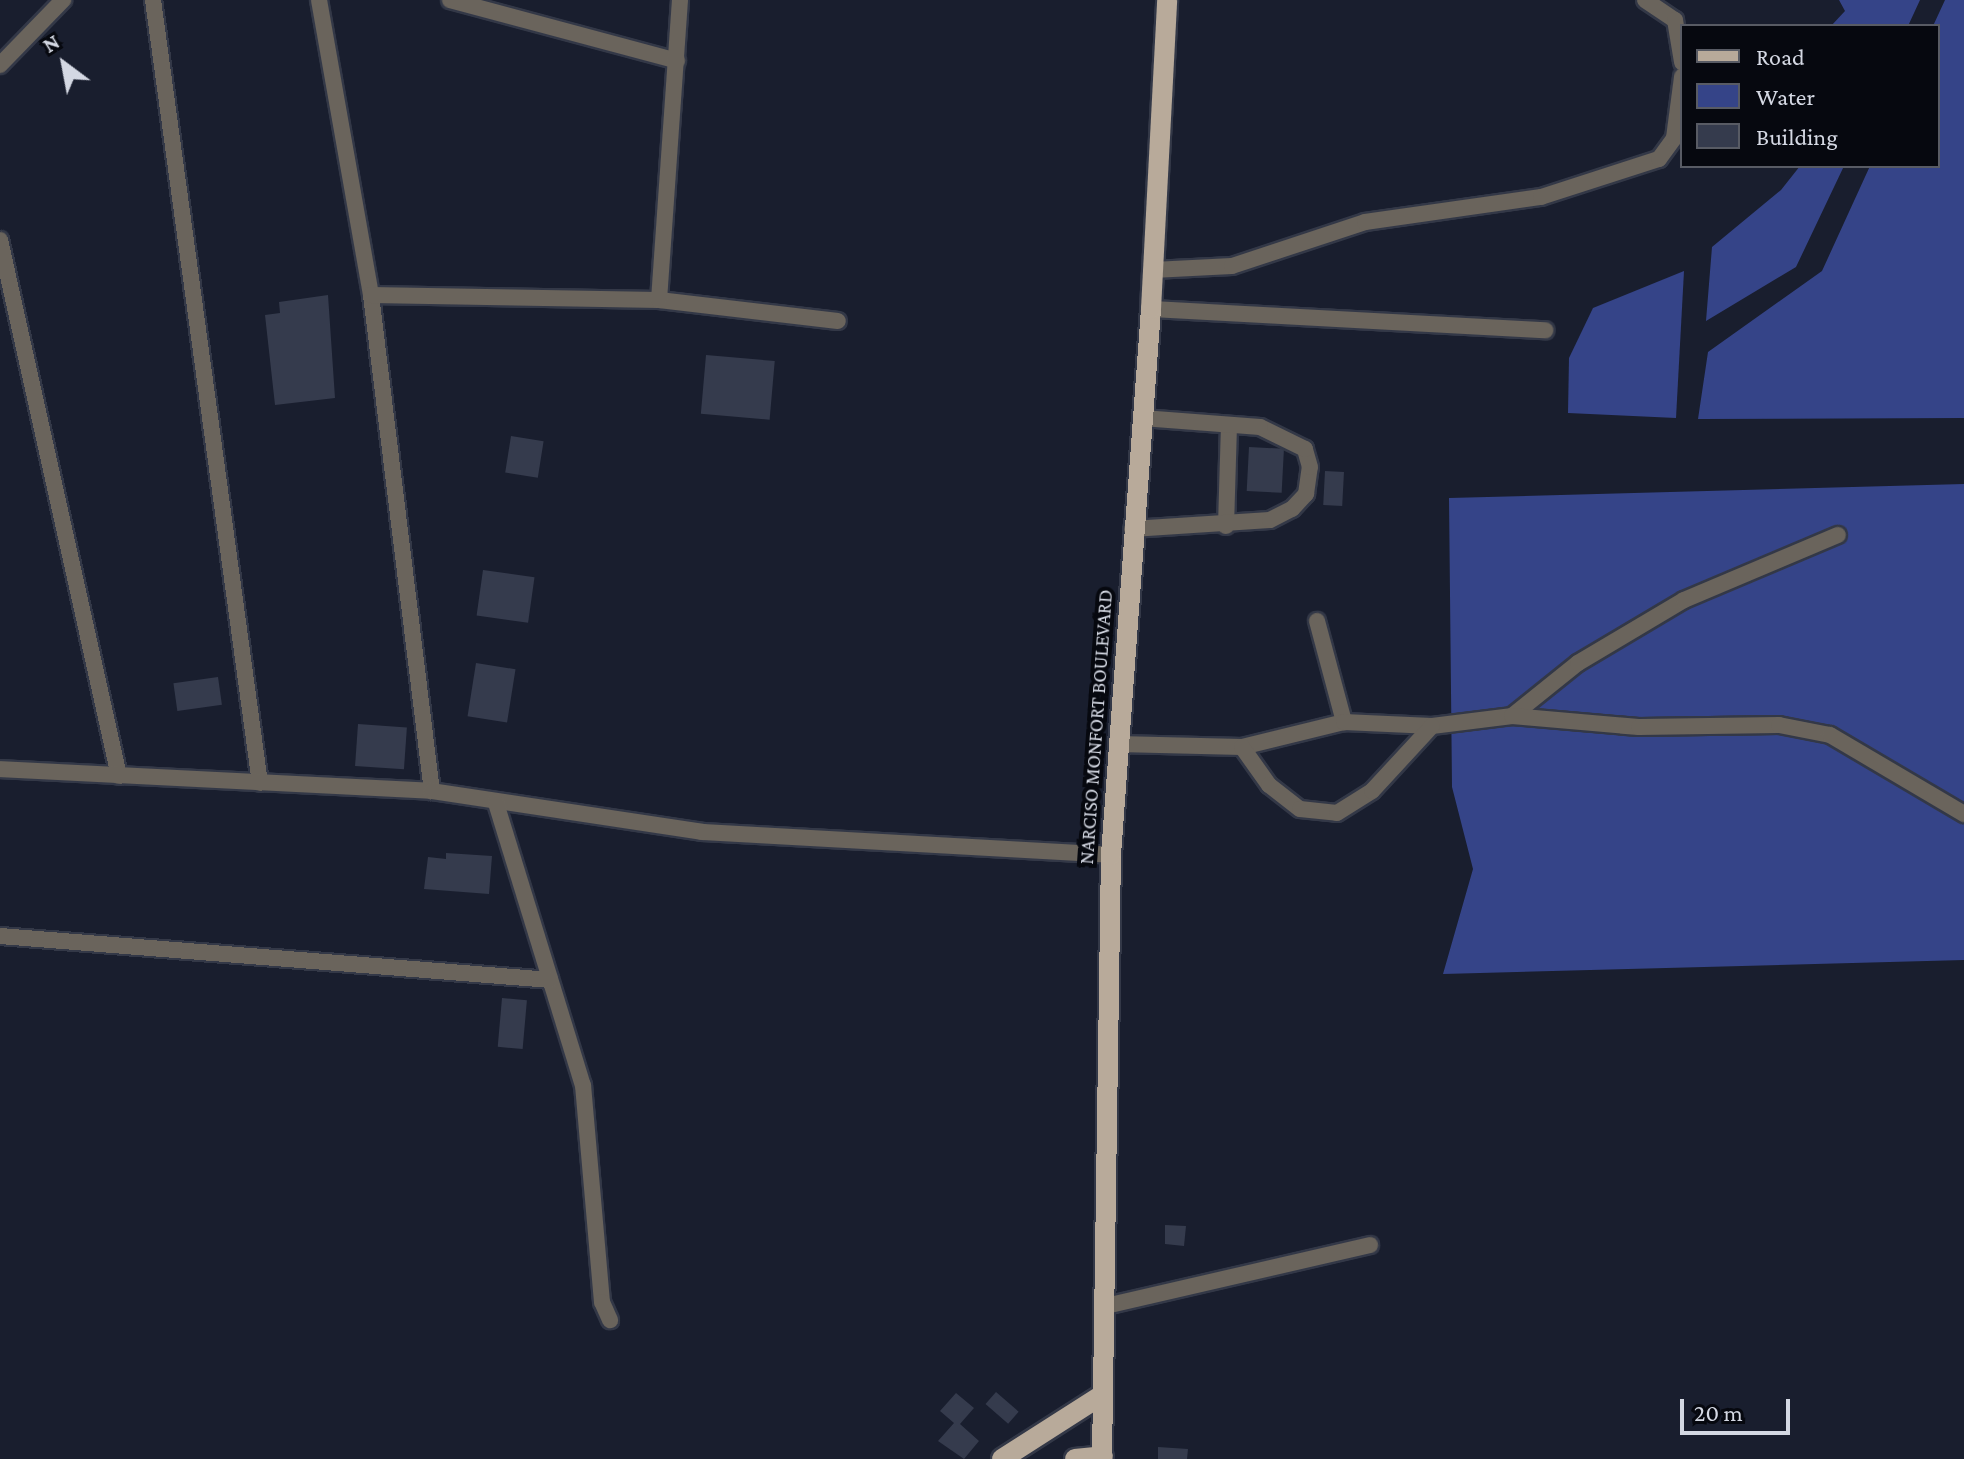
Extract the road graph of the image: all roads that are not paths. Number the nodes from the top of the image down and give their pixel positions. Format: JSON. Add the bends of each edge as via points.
{"nodes":[{"id":1,"x":63,"y":0,"type":"edge"},
{"id":2,"x":153,"y":0,"type":"edge"},
{"id":3,"x":319,"y":0,"type":"edge"},
{"id":4,"x":450,"y":0,"type":"edge"},
{"id":5,"x":680,"y":0,"type":"edge"},
{"id":6,"x":1167,"y":0,"type":"edge"},
{"id":7,"x":1645,"y":0,"type":"edge"},
{"id":8,"x":1680,"y":50,"type":"edge"},
{"id":9,"x":677,"y":61,"type":"junction"},
{"id":10,"x":0,"y":65,"type":"edge"},
{"id":11,"x":1680,"y":92,"type":"edge"},
{"id":12,"x":0,"y":240,"type":"edge"},
{"id":13,"x":1153,"y":270,"type":"junction"},
{"id":14,"x":371,"y":295,"type":"junction"},
{"id":15,"x":659,"y":300,"type":"junction"},
{"id":16,"x":1151,"y":309,"type":"junction"},
{"id":17,"x":838,"y":321,"type":"dead end"},
{"id":18,"x":1545,"y":330,"type":"dead end"},
{"id":19,"x":1142,"y":418,"type":"junction"},
{"id":20,"x":1229,"y":425,"type":"junction"},
{"id":21,"x":1226,"y":526,"type":"junction"},
{"id":22,"x":1132,"y":529,"type":"junction"},
{"id":23,"x":1838,"y":535,"type":"dead end"},
{"id":24,"x":1317,"y":621,"type":"dead end"},
{"id":25,"x":1512,"y":716,"type":"junction"},
{"id":26,"x":1344,"y":722,"type":"junction"},
{"id":27,"x":1432,"y":726,"type":"junction"},
{"id":28,"x":1118,"y":744,"type":"junction"},
{"id":29,"x":1242,"y":747,"type":"junction"},
{"id":30,"x":0,"y":769,"type":"edge"},
{"id":31,"x":119,"y":776,"type":"junction"},
{"id":32,"x":260,"y":783,"type":"junction"},
{"id":33,"x":432,"y":791,"type":"junction"},
{"id":34,"x":496,"y":803,"type":"junction"},
{"id":35,"x":1964,"y":814,"type":"edge"},
{"id":36,"x":1111,"y":855,"type":"junction"},
{"id":37,"x":0,"y":936,"type":"edge"},
{"id":38,"x":550,"y":980,"type":"junction"},
{"id":39,"x":1370,"y":1245,"type":"dead end"},
{"id":40,"x":1106,"y":1306,"type":"junction"},
{"id":41,"x":610,"y":1320,"type":"dead end"},
{"id":42,"x":1102,"y":1395,"type":"junction"},
{"id":43,"x":1102,"y":1457,"type":"edge"},
{"id":44,"x":1002,"y":1459,"type":"edge"},
{"id":45,"x":1075,"y":1459,"type":"edge"}],
"edges":[{"from":1,"to":10,"type":"street"},
{"from":2,"to":32,"type":"street"},
{"from":3,"to":14,"type":"street"},
{"from":4,"to":9,"type":"street"},
{"from":5,"to":9,"type":"street"},
{"from":6,"to":13,"type":"main road","name":"NARCISO MONFORT BOULEVARD"},
{"from":7,"to":8,"type":"street","via":[[1675,20]]},
{"from":9,"to":15,"type":"street"},
{"from":11,"to":13,"type":"street","via":[[1674,138],[1659,159],[1541,197],[1365,222],[1232,266]]},
{"from":12,"to":31,"type":"street"},
{"from":13,"to":16,"type":"main road","name":"NARCISO MONFORT BOULEVARD"},
{"from":14,"to":15,"type":"street"},
{"from":14,"to":33,"type":"street"},
{"from":15,"to":17,"type":"street"},
{"from":16,"to":18,"type":"street"},
{"from":16,"to":19,"type":"main road","name":"NARCISO MONFORT BOULEVARD"},
{"from":19,"to":20,"type":"street"},
{"from":19,"to":22,"type":"main road","name":"NARCISO MONFORT BOULEVARD"},
{"from":20,"to":21,"type":"street"},
{"from":20,"to":21,"type":"street","via":[[1260,427],[1292,439],[1305,449],[1310,467],[1306,494],[1292,509],[1270,520]]},
{"from":21,"to":22,"type":"street"},
{"from":22,"to":28,"type":"main road","name":"NARCISO MONFORT BOULEVARD"},
{"from":23,"to":25,"type":"street","via":[[1684,600],[1578,663]]},
{"from":24,"to":26,"type":"street"},
{"from":25,"to":27,"type":"street"},
{"from":25,"to":35,"type":"street","via":[[1639,727],[1779,725],[1830,735]]},
{"from":26,"to":27,"type":"street"},
{"from":26,"to":29,"type":"street"},
{"from":27,"to":29,"type":"street","via":[[1372,791],[1337,813],[1300,809],[1269,785]]},
{"from":28,"to":29,"type":"street"},
{"from":28,"to":36,"type":"main road","name":"NARCISO MONFORT BOULEVARD"},
{"from":30,"to":31,"type":"street"},
{"from":31,"to":32,"type":"street"},
{"from":32,"to":33,"type":"street"},
{"from":33,"to":34,"type":"street"},
{"from":34,"to":36,"type":"street","via":[[702,832]]},
{"from":34,"to":38,"type":"street"},
{"from":36,"to":40,"type":"main road","name":"NARCISO MONFORT BOULEVARD"},
{"from":37,"to":38,"type":"street"},
{"from":38,"to":41,"type":"street","via":[[583,1085],[602,1302]]},
{"from":39,"to":40,"type":"street"},
{"from":40,"to":42,"type":"main road","name":"NARCISO MONFORT BOULEVARD"},
{"from":42,"to":43,"type":"main road","name":"NARCISO MONFORT BOULEVARD"},
{"from":42,"to":44,"type":"main road"},
{"from":43,"to":45,"type":"main road"}]}
